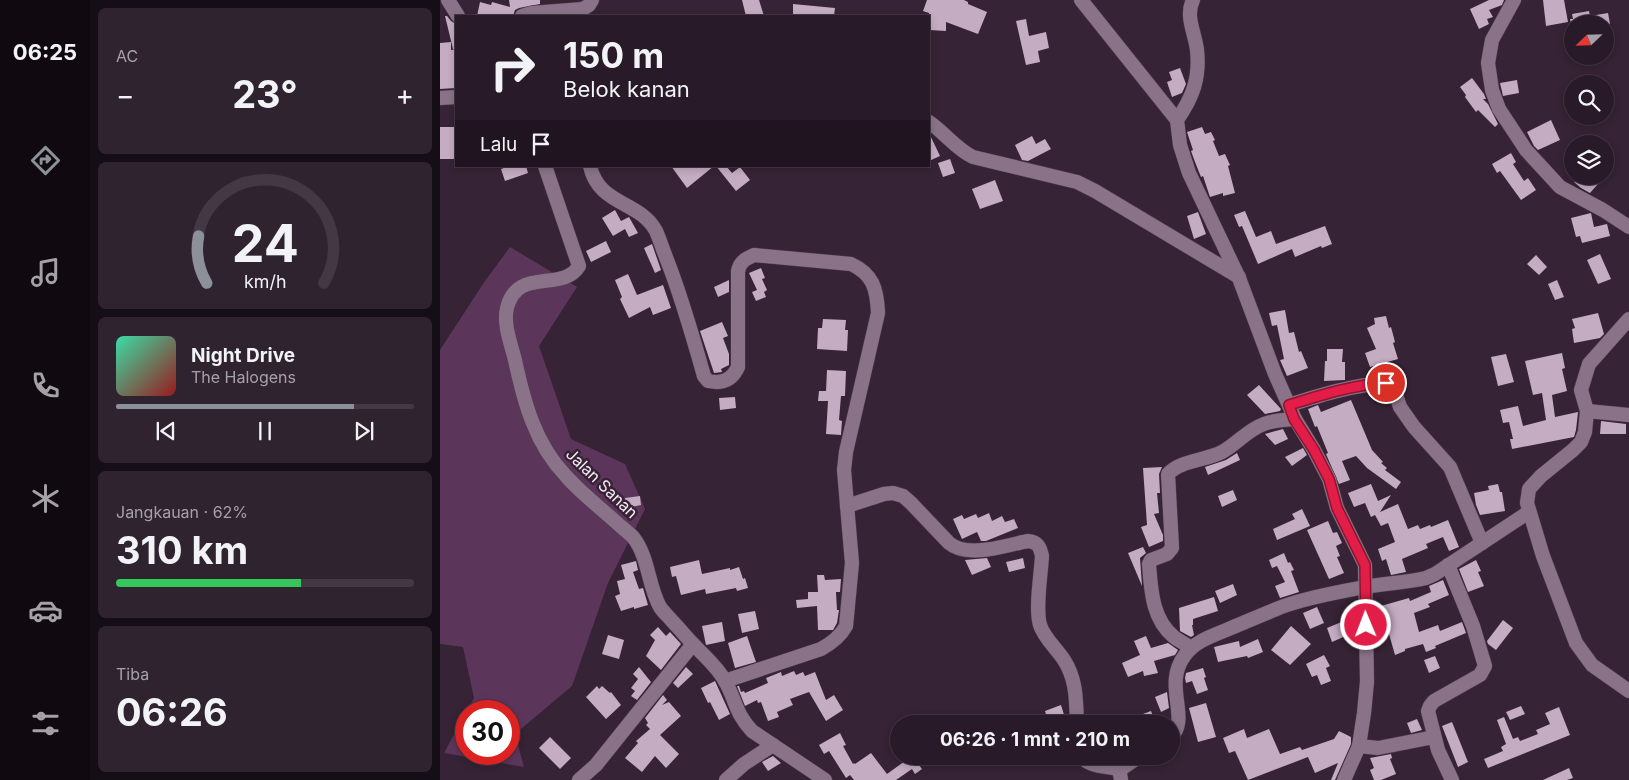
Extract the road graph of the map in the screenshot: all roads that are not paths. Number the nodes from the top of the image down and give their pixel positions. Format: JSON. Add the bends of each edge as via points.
{"nodes":[{"id":1,"x":448,"y":0,"type":"edge"},
{"id":2,"x":592,"y":0,"type":"edge"},
{"id":3,"x":1081,"y":0,"type":"edge"},
{"id":4,"x":1193,"y":0,"type":"edge"},
{"id":5,"x":1514,"y":0,"type":"edge"},
{"id":6,"x":457,"y":15,"type":"edge"},
{"id":7,"x":525,"y":15,"type":"edge"},
{"id":8,"x":455,"y":97,"type":"edge"},
{"id":9,"x":440,"y":98,"type":"edge"},
{"id":10,"x":1177,"y":120,"type":"junction"},
{"id":11,"x":930,"y":123,"type":"edge"},
{"id":12,"x":545,"y":167,"type":"edge"},
{"id":13,"x":590,"y":167,"type":"edge"},
{"id":14,"x":1629,"y":226,"type":"edge"},
{"id":15,"x":1239,"y":278,"type":"junction"},
{"id":16,"x":1629,"y":319,"type":"edge"},
{"id":17,"x":1289,"y":405,"type":"junction"},
{"id":18,"x":1587,"y":411,"type":"junction"},
{"id":19,"x":1629,"y":415,"type":"edge"},
{"id":20,"x":1294,"y":419,"type":"junction"},
{"id":21,"x":847,"y":506,"type":"junction"},
{"id":22,"x":1529,"y":512,"type":"junction"},
{"id":23,"x":1482,"y":543,"type":"junction"},
{"id":24,"x":1448,"y":565,"type":"junction"},
{"id":25,"x":1365,"y":587,"type":"junction"},
{"id":26,"x":693,"y":644,"type":"junction"},
{"id":27,"x":1191,"y":648,"type":"junction"},
{"id":28,"x":726,"y":681,"type":"junction"},
{"id":29,"x":1629,"y":691,"type":"edge"},
{"id":30,"x":1077,"y":715,"type":"edge"},
{"id":31,"x":1178,"y":715,"type":"edge"},
{"id":32,"x":1434,"y":737,"type":"junction"},
{"id":33,"x":773,"y":745,"type":"junction"},
{"id":34,"x":1359,"y":746,"type":"junction"},
{"id":35,"x":1095,"y":765,"type":"edge"},
{"id":36,"x":1130,"y":765,"type":"edge"},
{"id":37,"x":1121,"y":774,"type":"edge"},
{"id":38,"x":578,"y":780,"type":"edge"},
{"id":39,"x":726,"y":780,"type":"edge"},
{"id":40,"x":825,"y":780,"type":"edge"},
{"id":41,"x":1344,"y":780,"type":"edge"},
{"id":42,"x":1452,"y":780,"type":"edge"}],
"edges":[{"from":1,"to":6,"type":"street"},
{"from":2,"to":7,"type":"street","via":[[583,9]]},
{"from":3,"to":10,"type":"street"},
{"from":4,"to":10,"type":"street","via":[[1189,9],[1197,50],[1197,70],[1189,104]]},
{"from":5,"to":14,"type":"street","via":[[1492,40],[1488,62],[1499,109],[1526,150],[1560,187]]},
{"from":8,"to":9,"type":"street"},
{"from":10,"to":15,"type":"street","via":[[1188,173]]},
{"from":11,"to":15,"type":"street","via":[[960,150],[973,157],[1077,182],[1095,191]]},
{"from":12,"to":26,"type":"street","name":"Jalan Sanan","via":[[579,266],[576,272],[567,276],[519,287],[506,309],[517,371],[534,430],[565,476],[632,537],[641,551],[660,607]]},
{"from":13,"to":21,"type":"street","via":[[606,194],[640,214],[656,231],[708,381],[729,379],[738,367],[738,271],[746,258],[851,264],[862,269],[871,280],[878,312],[846,452]]},
{"from":15,"to":17,"type":"street"},
{"from":16,"to":18,"type":"street","via":[[1589,364],[1581,390]]},
{"from":17,"to":20,"type":"street"},
{"from":17,"to":23,"type":"street","via":[[1354,386],[1386,383],[1395,392],[1414,427],[1450,467]]},
{"from":18,"to":19,"type":"street"},
{"from":18,"to":22,"type":"street","via":[[1581,442],[1529,489]]},
{"from":20,"to":25,"type":"street","via":[[1329,479],[1337,508],[1363,558]]},
{"from":20,"to":27,"type":"street","via":[[1261,425],[1223,451],[1172,469],[1168,474],[1172,548],[1149,564],[1151,591],[1155,610],[1164,626]]},
{"from":21,"to":28,"type":"street","via":[[852,563],[846,626],[841,635],[821,649]]},
{"from":21,"to":30,"type":"street","via":[[893,493],[912,503],[955,548],[972,551],[1028,541],[1040,547],[1041,628],[1072,677]]},
{"from":22,"to":23,"type":"street"},
{"from":22,"to":29,"type":"street","via":[[1576,643],[1592,666]]},
{"from":23,"to":24,"type":"street"},
{"from":24,"to":25,"type":"street","via":[[1426,578]]},
{"from":24,"to":32,"type":"street","via":[[1485,666],[1480,675],[1430,706],[1428,718]]},
{"from":25,"to":27,"type":"street","via":[[1284,606],[1200,641]]},
{"from":25,"to":34,"type":"street","via":[[1367,682]]},
{"from":26,"to":28,"type":"street","name":"Jalan Sanan"},
{"from":26,"to":38,"type":"street","via":[[601,759]]},
{"from":27,"to":31,"type":"street","via":[[1175,675]]},
{"from":28,"to":33,"type":"street","name":"Jalan Sanan","via":[[744,722]]},
{"from":32,"to":34,"type":"street","via":[[1378,748]]},
{"from":32,"to":42,"type":"street"},
{"from":33,"to":39,"type":"street"},
{"from":33,"to":40,"type":"street","name":"Jalan Sanan"},
{"from":34,"to":41,"type":"street"},
{"from":35,"to":37,"type":"street"},
{"from":36,"to":37,"type":"street"}]}
